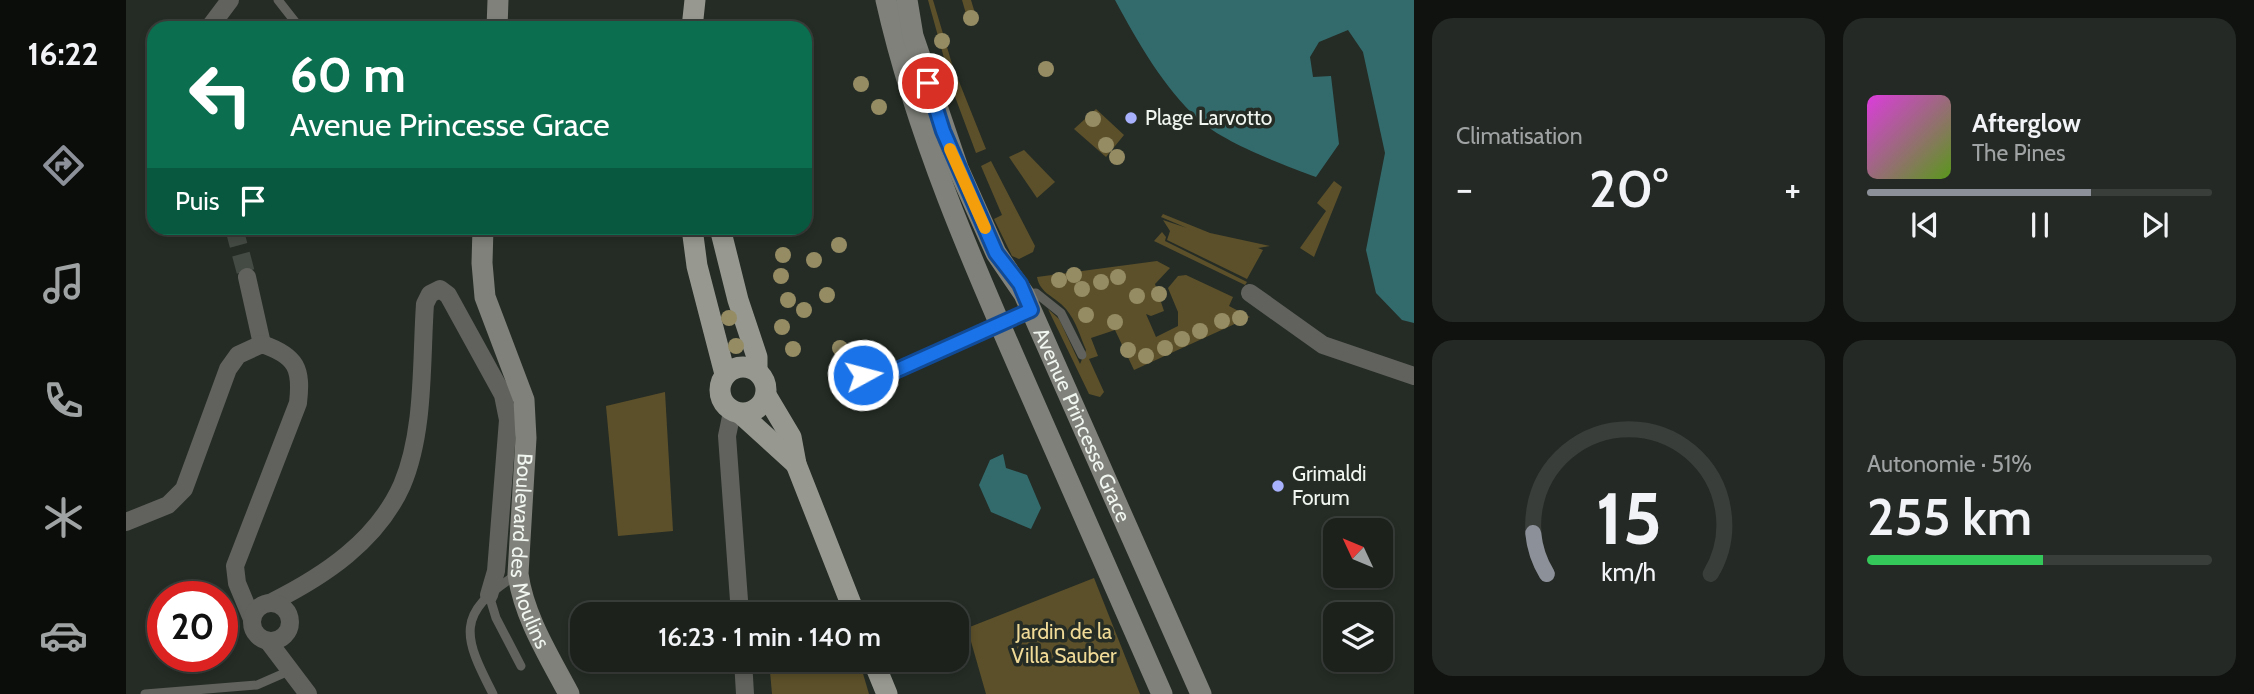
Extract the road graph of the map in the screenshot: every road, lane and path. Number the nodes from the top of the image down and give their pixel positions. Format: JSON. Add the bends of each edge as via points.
{"nodes":[{"id":1,"x":230,"y":0,"type":"edge"},
{"id":2,"x":278,"y":0,"type":"edge"},
{"id":3,"x":498,"y":0,"type":"edge"},
{"id":4,"x":695,"y":0,"type":"edge"},
{"id":5,"x":886,"y":0,"type":"edge"},
{"id":6,"x":907,"y":0,"type":"edge"},
{"id":7,"x":214,"y":21,"type":"edge"},
{"id":8,"x":294,"y":21,"type":"edge"},
{"id":9,"x":496,"y":21,"type":"edge"},
{"id":10,"x":693,"y":21,"type":"edge"},
{"id":11,"x":483,"y":235,"type":"edge"},
{"id":12,"x":693,"y":235,"type":"edge"},
{"id":13,"x":722,"y":235,"type":"edge"},
{"id":14,"x":247,"y":277,"type":"tunnel mouth"},
{"id":15,"x":1250,"y":293,"type":"dead end"},
{"id":16,"x":1025,"y":296,"type":"junction"},
{"id":17,"x":988,"y":300,"type":"junction"},
{"id":18,"x":1000,"y":325,"type":"junction"},
{"id":19,"x":262,"y":344,"type":"junction"},
{"id":20,"x":1082,"y":355,"type":"dead end"},
{"id":21,"x":858,"y":363,"type":"dead end"},
{"id":22,"x":757,"y":371,"type":"junction"},
{"id":23,"x":725,"y":374,"type":"junction"},
{"id":24,"x":1414,"y":376,"type":"edge"},
{"id":25,"x":766,"y":395,"type":"junction"},
{"id":26,"x":736,"y":413,"type":"junction"},
{"id":27,"x":796,"y":464,"type":"junction"},
{"id":28,"x":126,"y":522,"type":"edge"},
{"id":29,"x":518,"y":574,"type":"junction"},
{"id":30,"x":314,"y":580,"type":"junction"},
{"id":31,"x":489,"y":595,"type":"junction"},
{"id":32,"x":739,"y":602,"type":"edge"},
{"id":33,"x":850,"y":602,"type":"edge"},
{"id":34,"x":261,"y":609,"type":"junction"},
{"id":35,"x":288,"y":625,"type":"junction"},
{"id":36,"x":268,"y":641,"type":"junction"},
{"id":37,"x":521,"y":666,"type":"dead end"},
{"id":38,"x":287,"y":667,"type":"junction"},
{"id":39,"x":744,"y":672,"type":"edge"},
{"id":40,"x":878,"y":672,"type":"edge"},
{"id":41,"x":145,"y":694,"type":"edge"},
{"id":42,"x":308,"y":694,"type":"edge"},
{"id":43,"x":493,"y":694,"type":"edge"},
{"id":44,"x":569,"y":694,"type":"edge"},
{"id":45,"x":745,"y":694,"type":"edge"},
{"id":46,"x":887,"y":694,"type":"edge"},
{"id":47,"x":1162,"y":694,"type":"edge"},
{"id":48,"x":1201,"y":694,"type":"edge"}],
"edges":[{"from":1,"to":7,"type":"street"},
{"from":2,"to":8,"type":"lane"},
{"from":3,"to":9,"type":"street"},
{"from":4,"to":10,"type":"main road"},
{"from":5,"to":17,"type":"street","name":"Avenue Princesse Grace","via":[[929,150]]},
{"from":6,"to":16,"type":"street","name":"Avenue Princesse Grace","via":[[913,36],[943,131],[996,253]]},
{"from":11,"to":29,"type":"street","name":"Boulevard des Moulins","via":[[485,297],[524,400]]},
{"from":12,"to":23,"type":"main road"},
{"from":13,"to":22,"type":"main road","via":[[757,357]]},
{"from":14,"to":19,"type":"street"},
{"from":15,"to":24,"type":"street","via":[[1323,345]]},
{"from":16,"to":17,"type":"street"},
{"from":16,"to":18,"type":"street"},
{"from":16,"to":20,"type":"lane","via":[[1036,292],[1061,313]]},
{"from":16,"to":48,"type":"street","name":"Avenue Princesse Grace"},
{"from":17,"to":18,"type":"street","name":"Avenue Princesse Grace"},
{"from":18,"to":21,"type":"lane","via":[[877,379],[863,375]]},
{"from":18,"to":47,"type":"street","name":"Avenue Princesse Grace"},
{"from":19,"to":28,"type":"street","via":[[238,355],[228,369],[184,489],[161,508]]},
{"from":19,"to":34,"type":"street","via":[[297,366],[300,383],[298,403],[235,566],[237,583]]},
{"from":22,"to":23,"type":"main road","via":[[741,367]]},
{"from":22,"to":25,"type":"main road"},
{"from":23,"to":26,"type":"main road","via":[[719,395]]},
{"from":25,"to":26,"type":"main road","via":[[757,409]]},
{"from":25,"to":27,"type":"main road","via":[[791,437]]},
{"from":26,"to":27,"type":"main road"},
{"from":26,"to":32,"type":"street","via":[[727,436]]},
{"from":27,"to":33,"type":"main road"},
{"from":29,"to":31,"type":"lane"},
{"from":29,"to":44,"type":"street","name":"Boulevard des Moulins","via":[[530,619]]},
{"from":30,"to":31,"type":"street","via":[[344,559],[402,485],[417,415],[425,303],[440,289],[448,295],[503,395],[508,420],[496,571]]},
{"from":30,"to":34,"type":"street"},
{"from":30,"to":35,"type":"street"},
{"from":31,"to":37,"type":"lane"},
{"from":31,"to":43,"type":"lane","via":[[474,612],[469,635],[472,653]]},
{"from":34,"to":35,"type":"street","via":[[283,607]]},
{"from":34,"to":36,"type":"street","via":[[254,631]]},
{"from":35,"to":36,"type":"street","via":[[278,640]]},
{"from":35,"to":38,"type":"street"},
{"from":36,"to":38,"type":"street"},
{"from":38,"to":41,"type":"lane","via":[[257,685]]},
{"from":38,"to":42,"type":"street"},
{"from":39,"to":45,"type":"street"},
{"from":40,"to":46,"type":"main road"}]}
